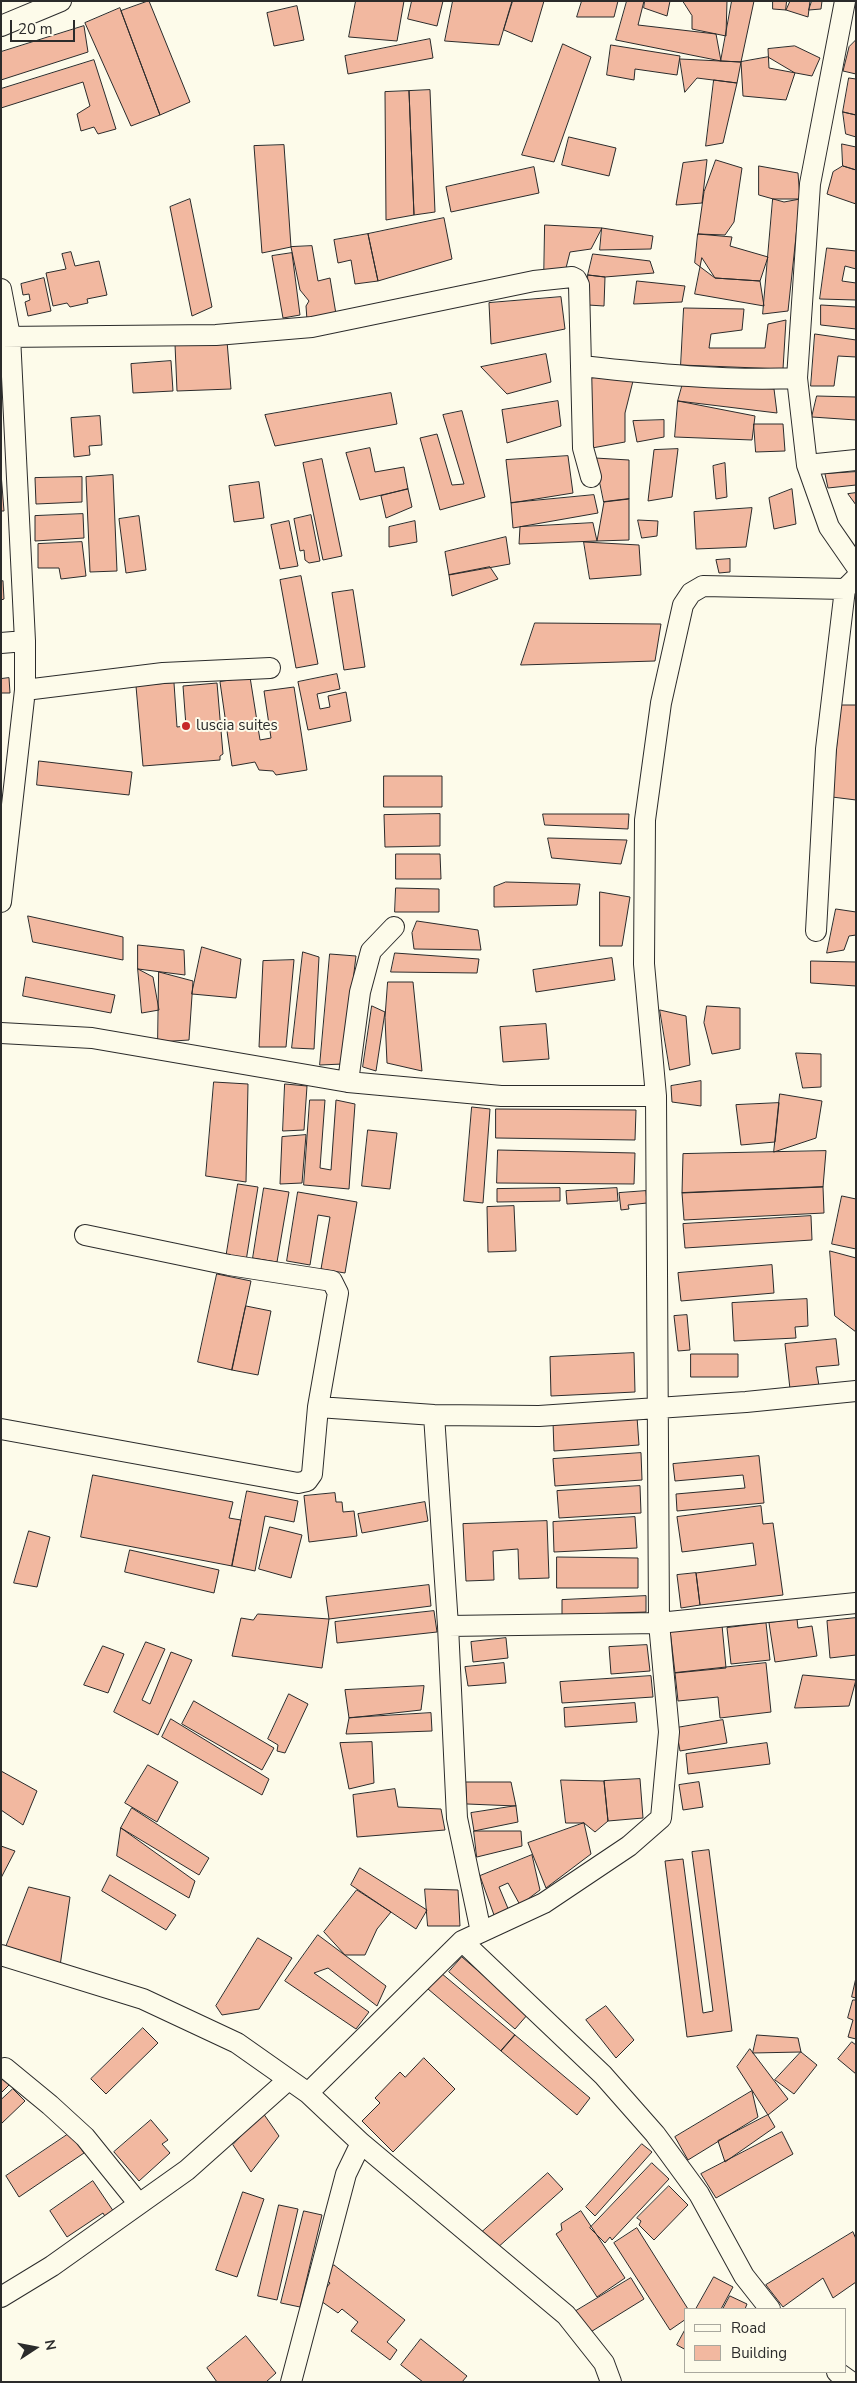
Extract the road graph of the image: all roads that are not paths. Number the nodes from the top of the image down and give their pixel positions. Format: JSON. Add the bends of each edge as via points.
{"nodes":[{"id":1,"x":61,"y":1,"type":"edge"},
{"id":2,"x":845,"y":1,"type":"edge"},
{"id":3,"x":1,"y":26,"type":"edge"},
{"id":4,"x":1,"y":289,"type":"edge"},
{"id":5,"x":6,"y":336,"type":"edge"},
{"id":6,"x":582,"y":366,"type":"junction"},
{"id":7,"x":797,"y":378,"type":"junction"},
{"id":8,"x":856,"y":460,"type":"edge"},
{"id":9,"x":807,"y":465,"type":"junction"},
{"id":10,"x":591,"y":477,"type":"dead end"},
{"id":11,"x":856,"y":566,"type":"edge"},
{"id":12,"x":851,"y":583,"type":"edge"},
{"id":13,"x":26,"y":641,"type":"junction"},
{"id":14,"x":1,"y":643,"type":"edge"},
{"id":15,"x":270,"y":668,"type":"dead end"},
{"id":16,"x":25,"y":690,"type":"junction"},
{"id":17,"x":1,"y":902,"type":"edge"},
{"id":18,"x":394,"y":927,"type":"dead end"},
{"id":19,"x":816,"y":932,"type":"dead end"},
{"id":20,"x":1,"y":1033,"type":"edge"},
{"id":21,"x":348,"y":1082,"type":"junction"},
{"id":22,"x":656,"y":1096,"type":"junction"},
{"id":23,"x":84,"y":1235,"type":"dead end"},
{"id":24,"x":856,"y":1391,"type":"edge"},
{"id":25,"x":318,"y":1408,"type":"junction"},
{"id":26,"x":657,"y":1408,"type":"junction"},
{"id":27,"x":434,"y":1414,"type":"junction"},
{"id":28,"x":1,"y":1428,"type":"edge"},
{"id":29,"x":856,"y":1603,"type":"edge"},
{"id":30,"x":659,"y":1623,"type":"junction"},
{"id":31,"x":448,"y":1626,"type":"junction"},
{"id":32,"x":481,"y":1932,"type":"junction"},
{"id":33,"x":462,"y":1942,"type":"junction"},
{"id":34,"x":1,"y":1955,"type":"edge"},
{"id":35,"x":5,"y":2068,"type":"dead end"},
{"id":36,"x":288,"y":2080,"type":"junction"},
{"id":37,"x":308,"y":2093,"type":"junction"},
{"id":38,"x":361,"y":2143,"type":"junction"},
{"id":39,"x":139,"y":2204,"type":"junction"},
{"id":40,"x":1,"y":2297,"type":"edge"},
{"id":41,"x":769,"y":2308,"type":"edge"},
{"id":42,"x":838,"y":2373,"type":"edge"},
{"id":43,"x":291,"y":2382,"type":"edge"},
{"id":44,"x":611,"y":2382,"type":"edge"},
{"id":45,"x":851,"y":2382,"type":"edge"}],
"edges":[{"from":1,"to":3,"type":"street"},
{"from":2,"to":7,"type":"street","via":[[810,184]]},
{"from":4,"to":5,"type":"street"},
{"from":5,"to":6,"type":"street","via":[[216,335],[312,327],[564,276],[576,279],[579,285]]},
{"from":5,"to":13,"type":"street"},
{"from":6,"to":7,"type":"street","via":[[752,380]]},
{"from":6,"to":10,"type":"street","via":[[582,448]]},
{"from":7,"to":9,"type":"street"},
{"from":8,"to":9,"type":"street"},
{"from":9,"to":11,"type":"street","via":[[829,527]]},
{"from":12,"to":19,"type":"street","via":[[826,749]]},
{"from":12,"to":22,"type":"street","via":[[703,586],[691,593],[683,605],[661,702],[645,820],[644,964]]},
{"from":13,"to":14,"type":"street"},
{"from":13,"to":16,"type":"street"},
{"from":15,"to":16,"type":"street","via":[[163,673]]},
{"from":16,"to":17,"type":"street"},
{"from":18,"to":21,"type":"street","via":[[371,951],[360,992]]},
{"from":20,"to":21,"type":"street","via":[[92,1038]]},
{"from":21,"to":22,"type":"street","via":[[501,1096]]},
{"from":22,"to":26,"type":"street"},
{"from":23,"to":25,"type":"street","via":[[229,1265],[332,1281],[338,1293]]},
{"from":24,"to":26,"type":"street"},
{"from":25,"to":27,"type":"street"},
{"from":25,"to":28,"type":"street","via":[[312,1474],[307,1481],[298,1483]]},
{"from":26,"to":27,"type":"street","via":[[539,1416]]},
{"from":26,"to":30,"type":"street"},
{"from":27,"to":31,"type":"street"},
{"from":29,"to":30,"type":"street"},
{"from":30,"to":31,"type":"street"},
{"from":30,"to":32,"type":"street","via":[[670,1732],[661,1818],[629,1846],[544,1903]]},
{"from":31,"to":32,"type":"street","via":[[457,1818]]},
{"from":32,"to":33,"type":"street"},
{"from":33,"to":37,"type":"street"},
{"from":33,"to":41,"type":"street","via":[[603,2075],[654,2134],[699,2194],[744,2276]]},
{"from":34,"to":36,"type":"street","via":[[143,2000],[237,2043]]},
{"from":35,"to":39,"type":"street","via":[[85,2138]]},
{"from":36,"to":37,"type":"street"},
{"from":36,"to":39,"type":"street","via":[[187,2170]]},
{"from":37,"to":38,"type":"street"},
{"from":38,"to":43,"type":"street","via":[[346,2174]]},
{"from":38,"to":44,"type":"street","via":[[566,2315],[604,2363]]},
{"from":39,"to":40,"type":"street","via":[[52,2266]]},
{"from":42,"to":45,"type":"street"}]}
